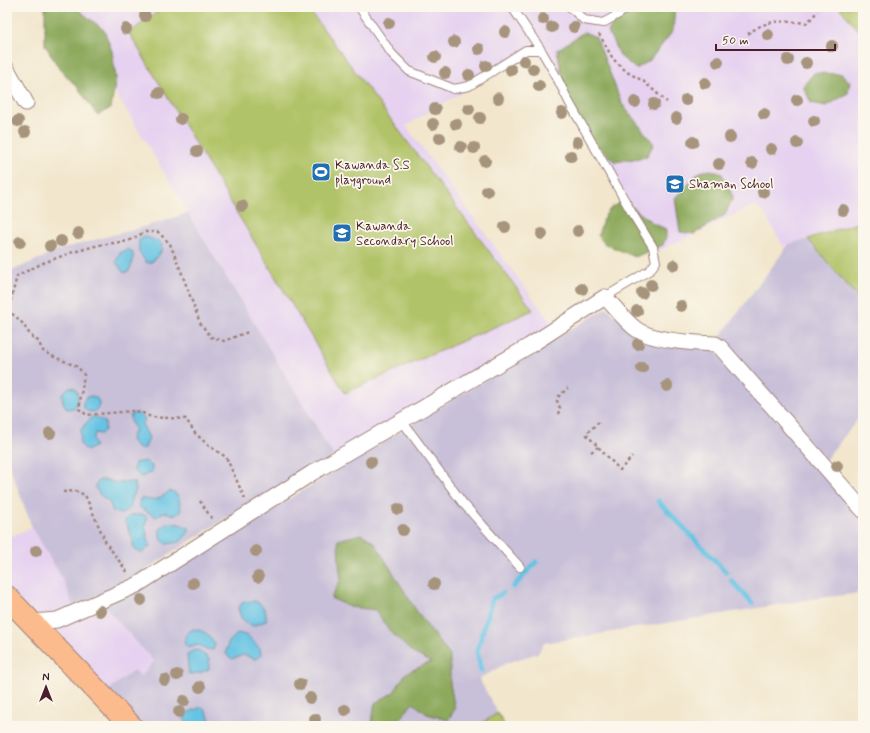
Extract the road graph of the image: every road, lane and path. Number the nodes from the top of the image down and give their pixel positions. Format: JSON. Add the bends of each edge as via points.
{"nodes":[{"id":1,"x":359,"y":7,"type":"edge"},
{"id":2,"x":512,"y":7,"type":"edge"},
{"id":3,"x":570,"y":7,"type":"edge"},
{"id":4,"x":628,"y":7,"type":"edge"},
{"id":5,"x":818,"y":11,"type":"dead end"},
{"id":6,"x":591,"y":21,"type":"junction"},
{"id":7,"x":748,"y":34,"type":"dead end"},
{"id":8,"x":541,"y":50,"type":"junction"},
{"id":9,"x":7,"y":69,"type":"edge"},
{"id":10,"x":666,"y":102,"type":"dead end"},
{"id":11,"x":26,"y":103,"type":"dead end"},
{"id":12,"x":605,"y":297,"type":"junction"},
{"id":13,"x":248,"y":332,"type":"dead end"},
{"id":14,"x":568,"y":388,"type":"dead end"},
{"id":15,"x":558,"y":414,"type":"dead end"},
{"id":16,"x":402,"y":421,"type":"junction"},
{"id":17,"x":599,"y":422,"type":"dead end"},
{"id":18,"x":598,"y":446,"type":"junction"},
{"id":19,"x":591,"y":452,"type":"dead end"},
{"id":20,"x":632,"y":457,"type":"dead end"},
{"id":21,"x":63,"y":492,"type":"dead end"},
{"id":22,"x":200,"y":501,"type":"dead end"},
{"id":23,"x":863,"y":510,"type":"edge"},
{"id":24,"x":251,"y":512,"type":"junction"},
{"id":25,"x":220,"y":531,"type":"junction"},
{"id":26,"x":520,"y":567,"type":"dead end"},
{"id":27,"x":136,"y":585,"type":"junction"},
{"id":28,"x":7,"y":597,"type":"edge"},
{"id":29,"x":32,"y":622,"type":"junction"},
{"id":30,"x":131,"y":726,"type":"edge"}],
"edges":[{"from":1,"to":8,"type":"lane","via":[[392,54],[409,71],[454,89],[469,86],[526,50]]},
{"from":2,"to":8,"type":"lane"},
{"from":3,"to":6,"type":"lane","via":[[584,20]]},
{"from":4,"to":6,"type":"lane","via":[[603,23]]},
{"from":5,"to":7,"type":"path","via":[[807,23],[776,21],[756,28]]},
{"from":6,"to":10,"type":"path","via":[[613,59]]},
{"from":8,"to":12,"type":"lane","via":[[653,247],[656,262],[650,270]]},
{"from":9,"to":11,"type":"street"},
{"from":12,"to":16,"type":"street","via":[[529,346]]},
{"from":12,"to":23,"type":"street","via":[[636,329],[647,334],[670,340],[715,344],[720,348]]},
{"from":13,"to":24,"type":"path","via":[[224,341],[212,338],[200,323],[170,244],[158,232],[145,232],[128,241],[70,253],[17,276],[8,310],[38,341],[43,351],[78,367],[84,375],[79,409],[87,415],[133,411],[151,417],[186,418],[195,433],[208,446],[226,457]]},
{"from":14,"to":15,"type":"path","via":[[557,401],[560,408]]},
{"from":16,"to":24,"type":"street"},
{"from":16,"to":26,"type":"lane","via":[[462,502]]},
{"from":17,"to":18,"type":"path","via":[[586,434]]},
{"from":18,"to":19,"type":"path"},
{"from":18,"to":20,"type":"path","via":[[620,470]]},
{"from":21,"to":27,"type":"path","via":[[75,491],[85,495],[106,543]]},
{"from":22,"to":25,"type":"path"},
{"from":24,"to":25,"type":"street"},
{"from":25,"to":27,"type":"street"},
{"from":27,"to":29,"type":"street","via":[[57,620]]},
{"from":28,"to":29,"type":"main road"},
{"from":29,"to":30,"type":"main road"}]}
